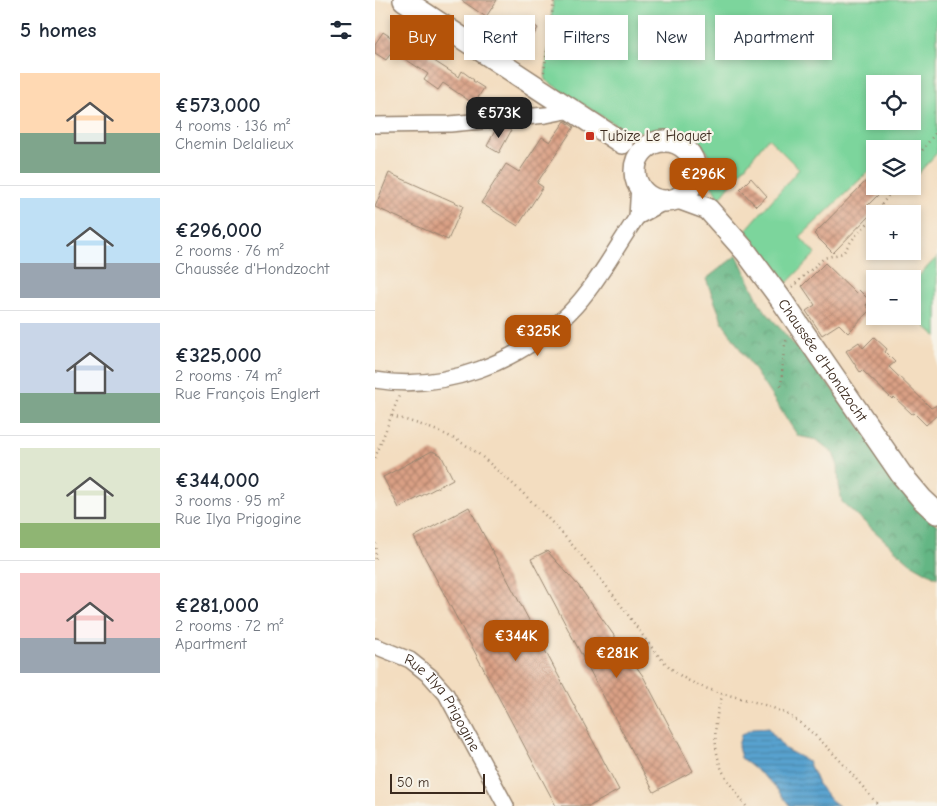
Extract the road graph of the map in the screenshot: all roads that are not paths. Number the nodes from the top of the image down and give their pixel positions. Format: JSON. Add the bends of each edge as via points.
{"nodes":[{"id":1,"x":404,"y":0,"type":"edge"},
{"id":2,"x":571,"y":110,"type":"junction"},
{"id":3,"x":375,"y":125,"type":"edge"},
{"id":4,"x":622,"y":143,"type":"junction"},
{"id":5,"x":654,"y":143,"type":"junction"},
{"id":6,"x":695,"y":174,"type":"junction"},
{"id":7,"x":637,"y":178,"type":"junction"},
{"id":8,"x":673,"y":199,"type":"junction"},
{"id":9,"x":708,"y":209,"type":"junction"},
{"id":10,"x":637,"y":217,"type":"junction"},
{"id":11,"x":375,"y":380,"type":"edge"},
{"id":12,"x":937,"y":513,"type":"edge"},
{"id":13,"x":375,"y":646,"type":"edge"},
{"id":14,"x":506,"y":806,"type":"edge"}],
"edges":[{"from":1,"to":2,"type":"main road"},
{"from":2,"to":3,"type":"street","via":[[450,124]]},
{"from":2,"to":4,"type":"main road"},
{"from":4,"to":5,"type":"main road"},
{"from":4,"to":7,"type":"main road"},
{"from":5,"to":6,"type":"main road","via":[[668,140],[685,148],[695,164]]},
{"from":5,"to":7,"type":"main road","via":[[641,153],[636,162]]},
{"from":6,"to":8,"type":"main road","via":[[688,191]]},
{"from":6,"to":9,"type":"main road","via":[[704,191]]},
{"from":7,"to":8,"type":"main road","via":[[643,192],[652,198]]},
{"from":7,"to":10,"type":"street"},
{"from":8,"to":9,"type":"main road"},
{"from":8,"to":10,"type":"street"},
{"from":9,"to":12,"type":"main road","name":"Chaussée d'Hondzocht","via":[[781,298],[901,474]]},
{"from":10,"to":11,"type":"street","via":[[569,312],[547,333],[513,355],[492,365],[444,379]]},
{"from":13,"to":14,"type":"street","name":"Rue Ilya Prigogine","via":[[410,660],[446,694]]}]}
